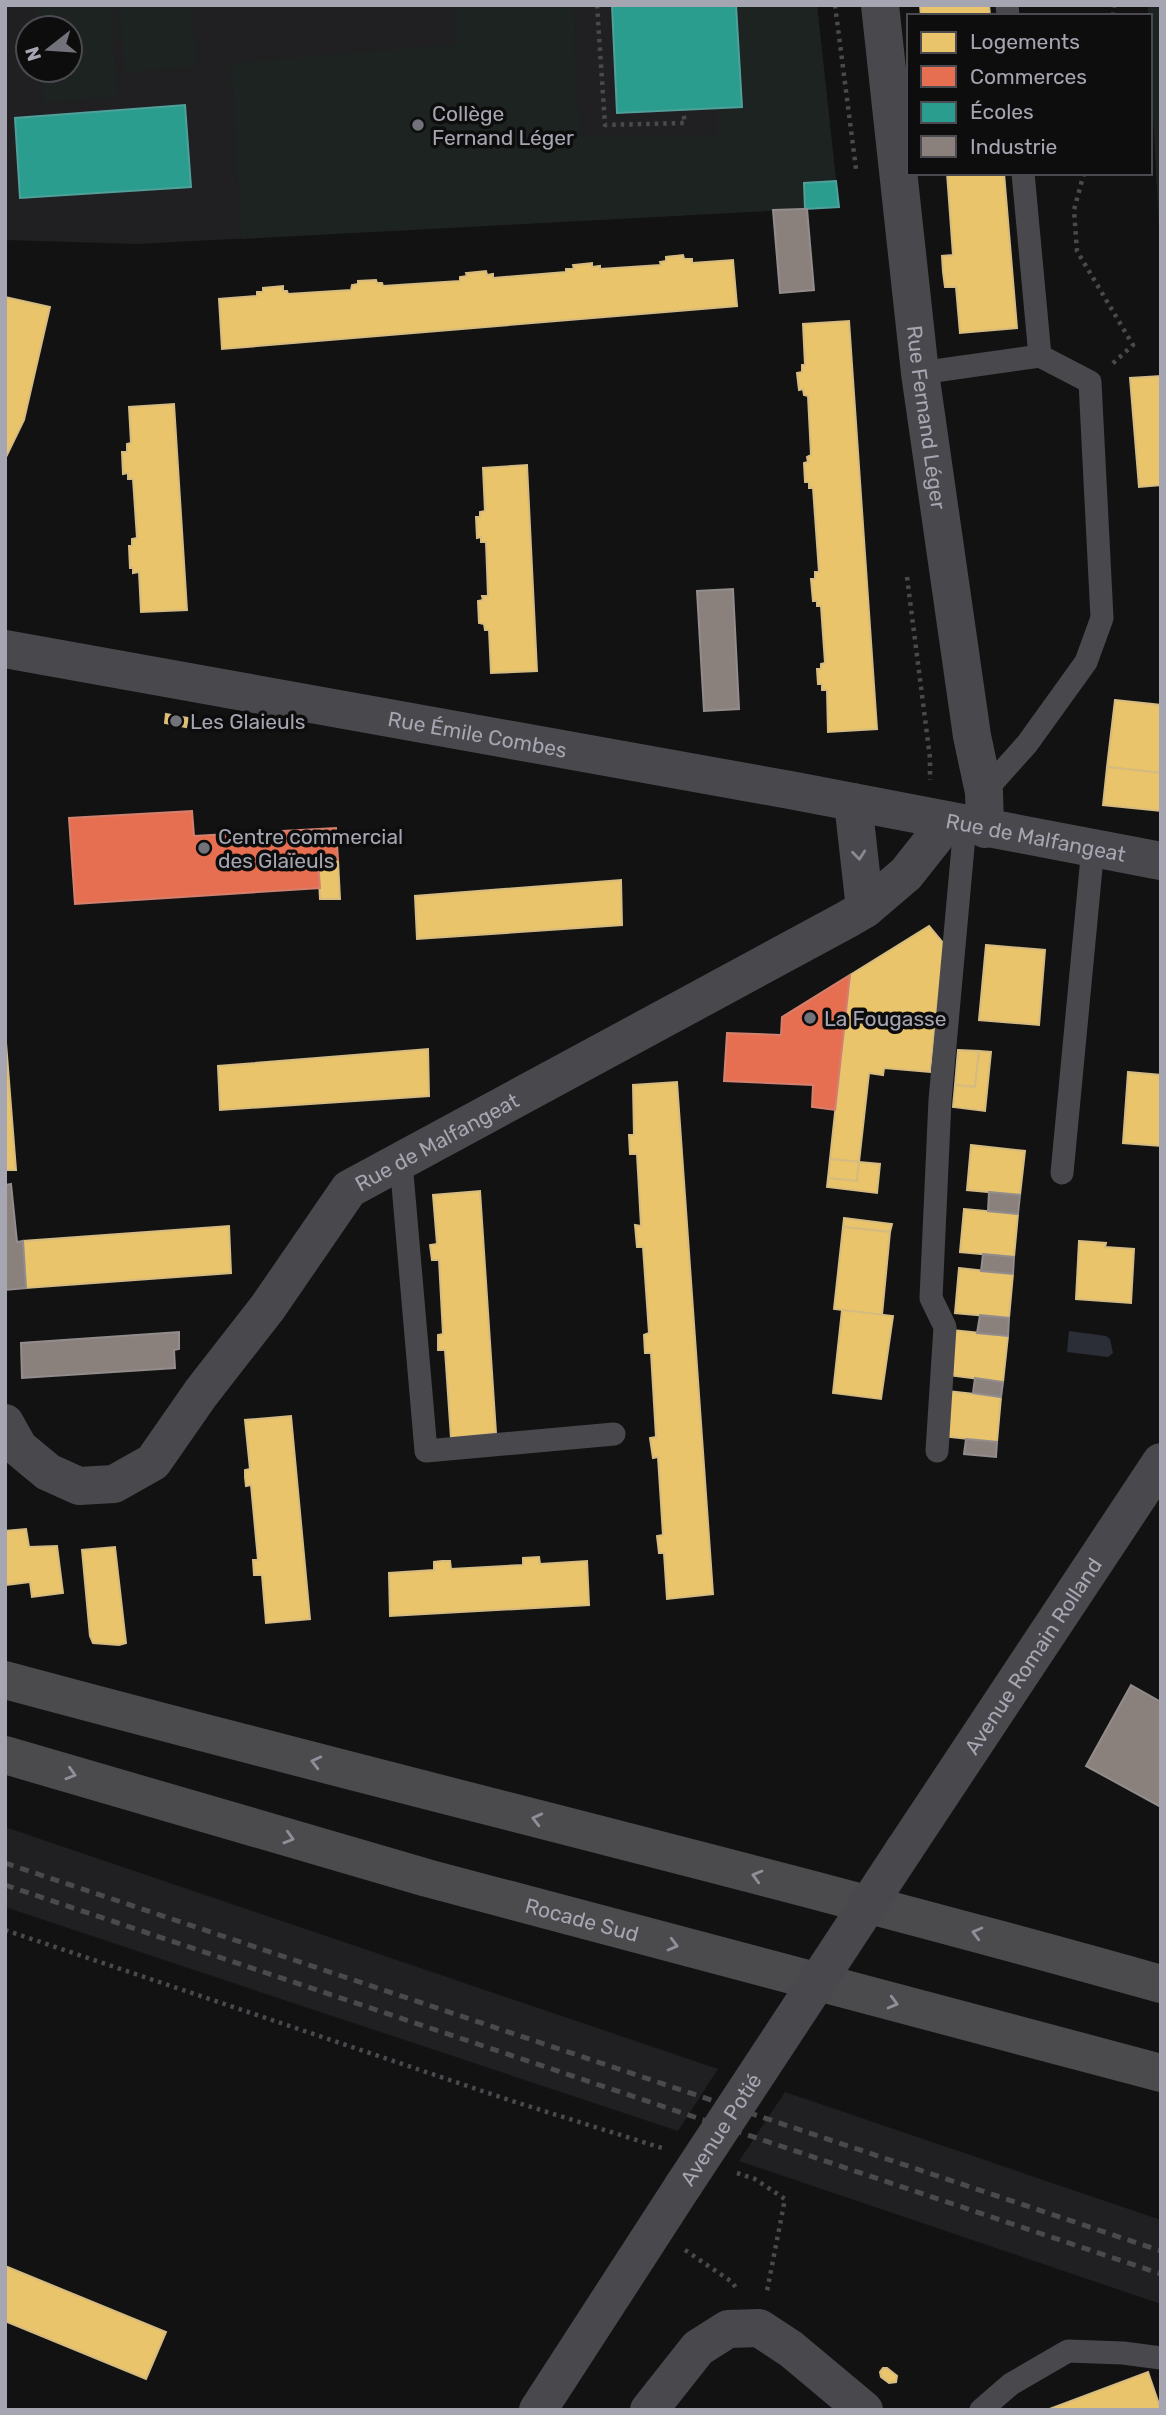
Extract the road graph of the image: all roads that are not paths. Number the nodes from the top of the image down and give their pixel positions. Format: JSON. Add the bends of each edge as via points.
{"nodes":[{"id":1,"x":880,"y":5,"type":"edge"},
{"id":2,"x":1023,"y":175,"type":"edge"},
{"id":3,"x":1040,"y":356,"type":"junction"},
{"id":4,"x":920,"y":373,"type":"junction"},
{"id":5,"x":5,"y":649,"type":"edge"},
{"id":6,"x":853,"y":802,"type":"junction"},
{"id":7,"x":970,"y":817,"type":"junction"},
{"id":8,"x":1093,"y":847,"type":"junction"},
{"id":9,"x":1161,"y":861,"type":"edge"},
{"id":10,"x":865,"y":909,"type":"junction"},
{"id":11,"x":401,"y":1162,"type":"junction"},
{"id":12,"x":1062,"y":1173,"type":"dead end"},
{"id":13,"x":5,"y":1423,"type":"edge"},
{"id":14,"x":614,"y":1434,"type":"dead end"},
{"id":15,"x":936,"y":1451,"type":"dead end"},
{"id":16,"x":1161,"y":1462,"type":"edge"},
{"id":17,"x":5,"y":1680,"type":"edge"},
{"id":18,"x":5,"y":1755,"type":"edge"},
{"id":19,"x":904,"y":1850,"type":"joint"},
{"id":20,"x":1017,"y":1944,"type":"junction"},
{"id":21,"x":1161,"y":1969,"type":"edge"},
{"id":22,"x":1161,"y":1984,"type":"edge"},
{"id":23,"x":1080,"y":2052,"type":"junction"},
{"id":24,"x":1161,"y":2073,"type":"edge"},
{"id":25,"x":1161,"y":2079,"type":"edge"},
{"id":26,"x":1161,"y":2358,"type":"edge"},
{"id":27,"x":538,"y":2410,"type":"edge"},
{"id":28,"x":649,"y":2410,"type":"edge"},
{"id":29,"x":864,"y":2410,"type":"edge"},
{"id":30,"x":981,"y":2410,"type":"edge"}],
"edges":[{"from":1,"to":4,"type":"street","name":"Rue Fernand Léger"},
{"from":2,"to":3,"type":"lane"},
{"from":3,"to":4,"type":"lane"},
{"from":3,"to":7,"type":"lane","via":[[1090,382],[1102,618],[1086,662]]},
{"from":4,"to":7,"type":"street","name":"Rue Fernand Léger","via":[[972,736]]},
{"from":5,"to":6,"type":"street","name":"Rue Émile Combes"},
{"from":6,"to":7,"type":"street","name":"Rue Émile Combes"},
{"from":6,"to":10,"type":"street","one_way":true},
{"from":7,"to":8,"type":"street","name":"Rue de Malfangeat"},
{"from":7,"to":10,"type":"street","name":"Rue de Malfangeat"},
{"from":7,"to":15,"type":"lane","via":[[940,1100],[931,1298],[945,1327]]},
{"from":8,"to":9,"type":"street","name":"Rue de Malfangeat"},
{"from":8,"to":12,"type":"lane"},
{"from":10,"to":11,"type":"street","name":"Rue de Malfangeat"},
{"from":11,"to":13,"type":"street","name":"Rue de Malfangeat","via":[[349,1189],[153,1462],[114,1484],[79,1486],[48,1472],[19,1448]]},
{"from":11,"to":14,"type":"lane","via":[[426,1451]]},
{"from":16,"to":19,"type":"street","name":"Avenue Romain Rolland"},
{"from":20,"to":17,"type":"highway","one_way":true},
{"from":18,"to":23,"type":"highway","name":"Rocade Sud","one_way":true,"via":[[427,1878]]},
{"from":19,"to":27,"type":"street","name":"Avenue Potié","bridge":true},
{"from":20,"to":21,"type":"highway"},
{"from":20,"to":22,"type":"highway"},
{"from":23,"to":24,"type":"highway","name":"Rocade Sud"},
{"from":23,"to":25,"type":"highway"},
{"from":26,"to":30,"type":"lane","via":[[1068,2351]]},
{"from":28,"to":29,"type":"street","via":[[698,2348],[728,2329],[759,2328]]}]}
